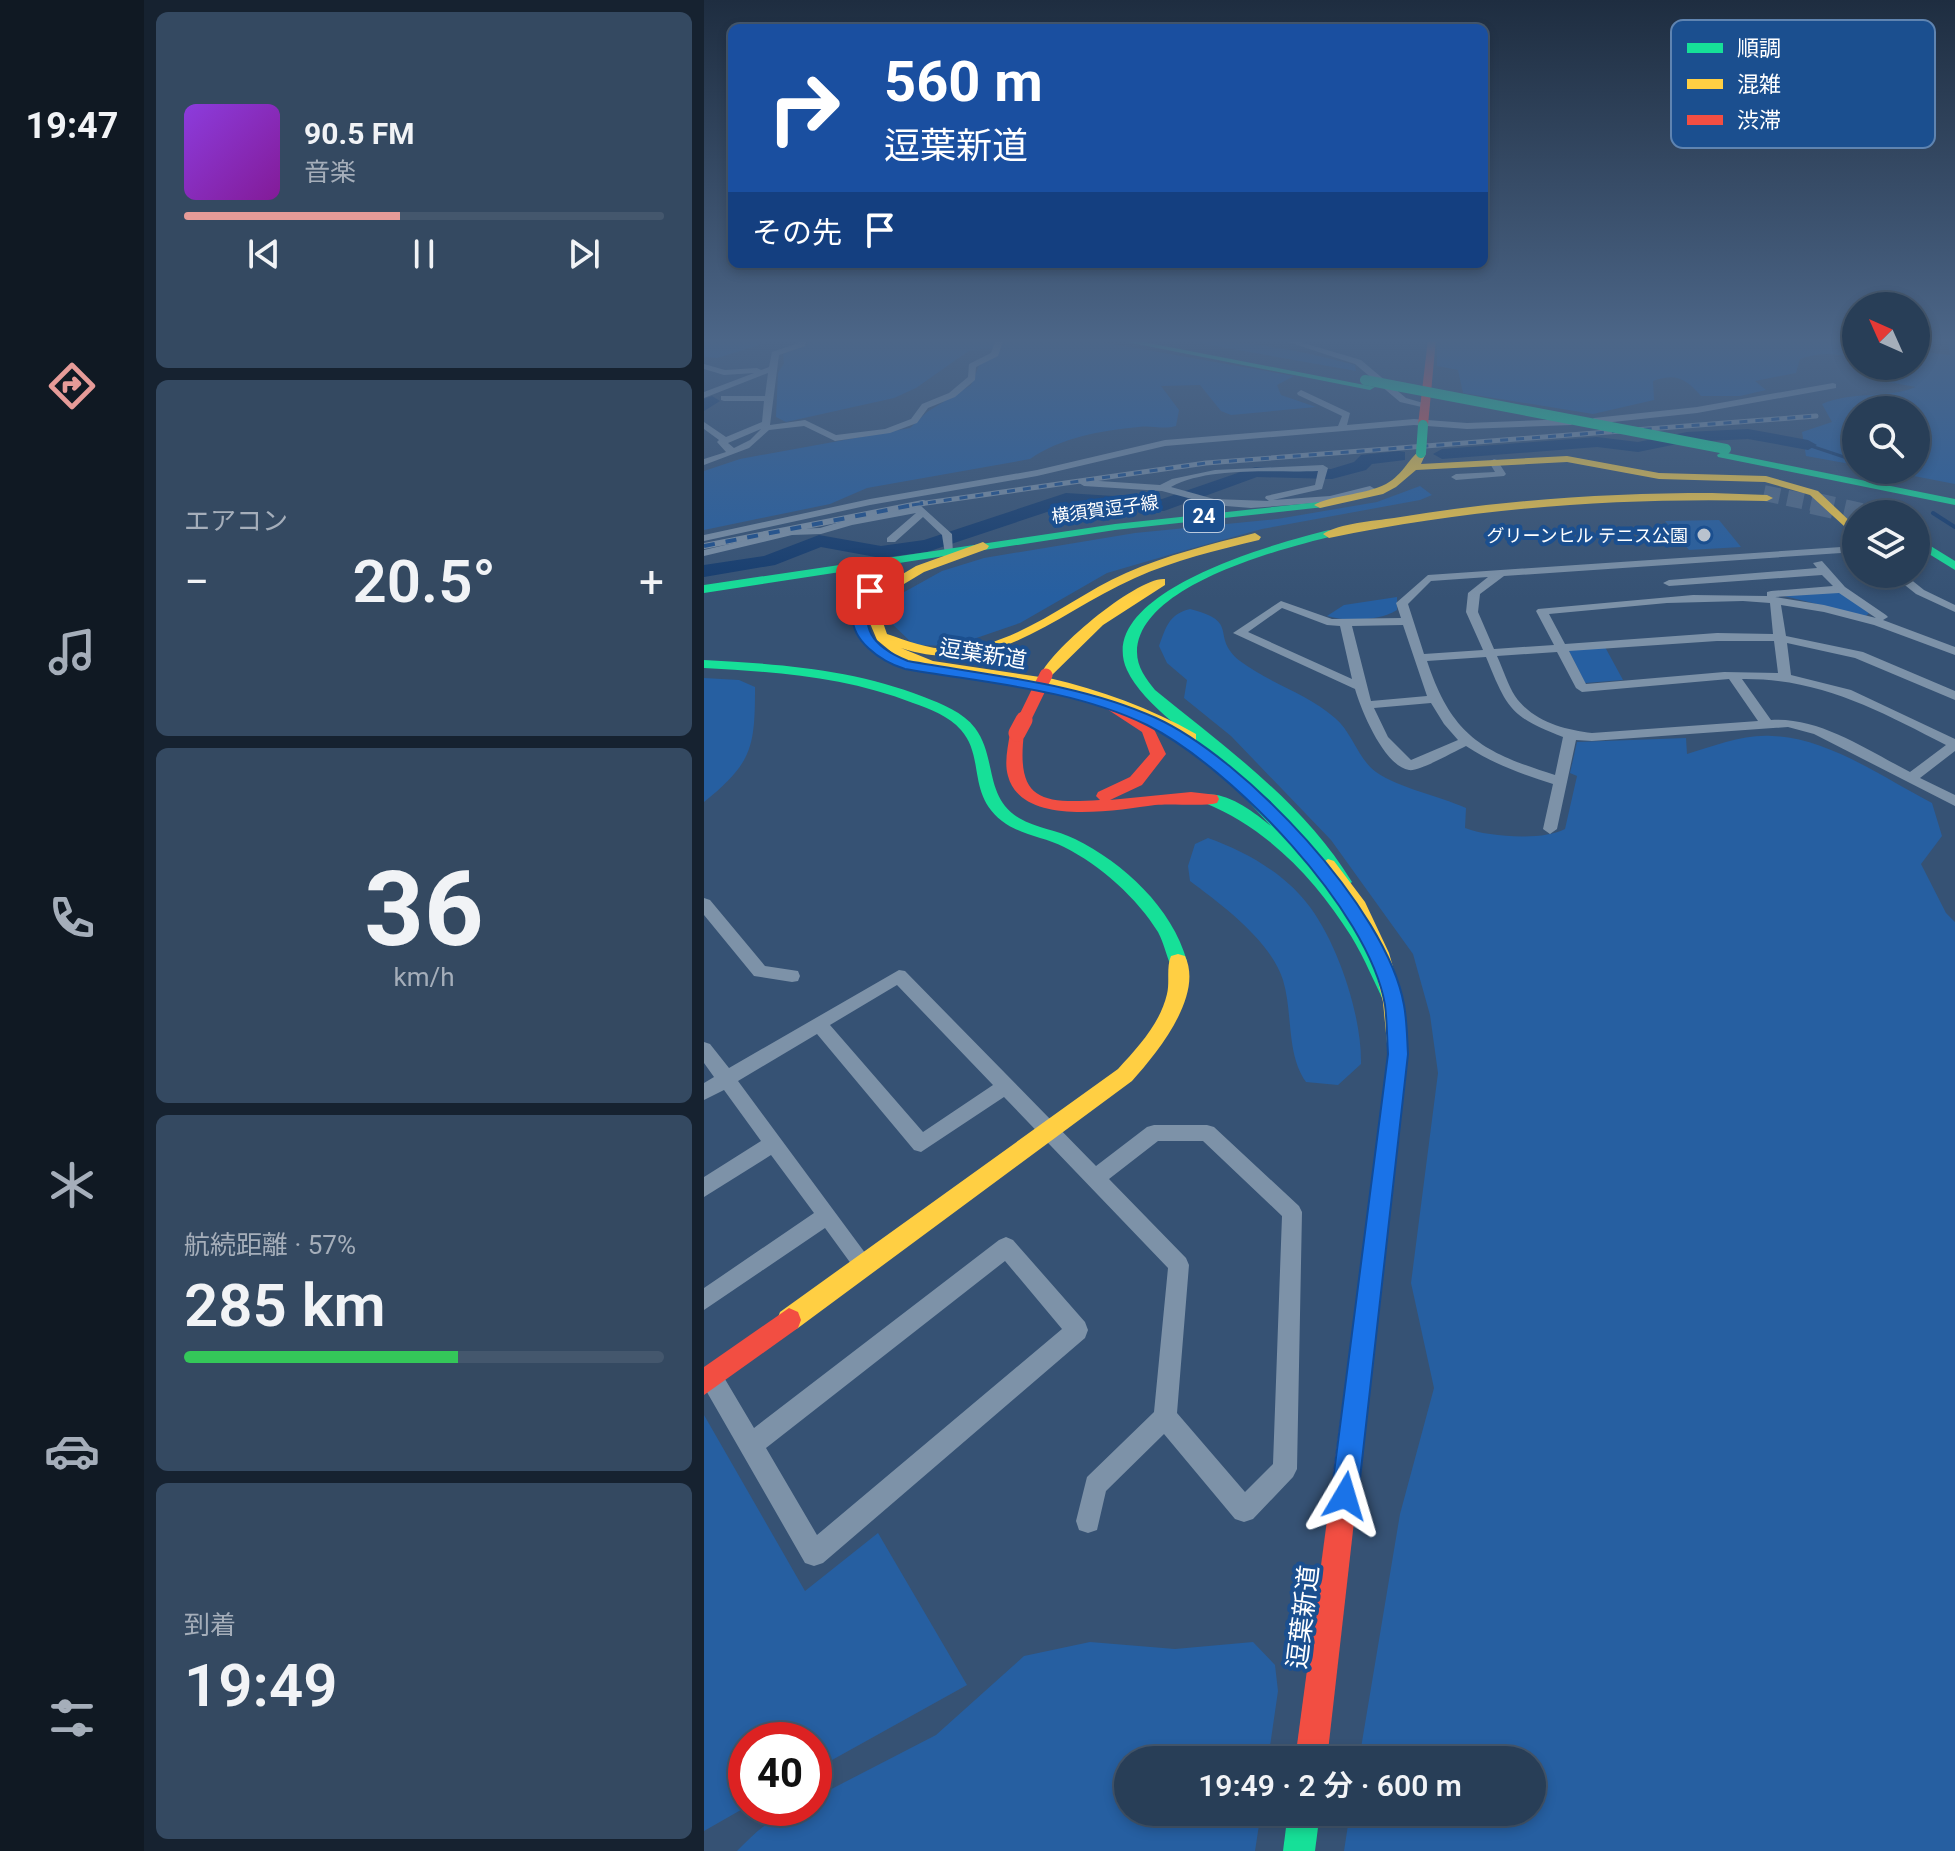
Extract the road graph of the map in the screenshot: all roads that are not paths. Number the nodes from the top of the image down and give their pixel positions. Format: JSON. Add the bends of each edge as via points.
{"nodes":[{"id":1,"x":704,"y":425,"type":"edge"},
{"id":2,"x":773,"y":425,"type":"edge"},
{"id":3,"x":810,"y":425,"type":"edge"},
{"id":4,"x":902,"y":425,"type":"edge"},
{"id":5,"x":1343,"y":425,"type":"edge"},
{"id":6,"x":1370,"y":425,"type":"edge"},
{"id":7,"x":1423,"y":425,"type":"edge"},
{"id":8,"x":1585,"y":425,"type":"edge"},
{"id":9,"x":765,"y":426,"type":"junction"},
{"id":10,"x":1341,"y":430,"type":"junction"},
{"id":11,"x":725,"y":440,"type":"junction"},
{"id":12,"x":732,"y":452,"type":"junction"},
{"id":13,"x":1724,"y":452,"type":"junction"},
{"id":14,"x":1418,"y":460,"type":"junction"},
{"id":15,"x":704,"y":462,"type":"edge"},
{"id":16,"x":1494,"y":462,"type":"junction"},
{"id":17,"x":1456,"y":477,"type":"dead end"},
{"id":18,"x":1084,"y":483,"type":"dead end"},
{"id":19,"x":1162,"y":488,"type":"junction"},
{"id":20,"x":1381,"y":491,"type":"junction"},
{"id":21,"x":1955,"y":491,"type":"edge"},
{"id":22,"x":1630,"y":498,"type":"junction"},
{"id":23,"x":1955,"y":501,"type":"edge"},
{"id":24,"x":1268,"y":505,"type":"junction"},
{"id":25,"x":923,"y":512,"type":"junction"},
{"id":26,"x":1460,"y":512,"type":"junction"},
{"id":27,"x":1842,"y":520,"type":"edge"},
{"id":28,"x":704,"y":538,"type":"edge"},
{"id":29,"x":891,"y":540,"type":"dead end"},
{"id":30,"x":948,"y":544,"type":"junction"},
{"id":31,"x":983,"y":546,"type":"junction"},
{"id":32,"x":1930,"y":547,"type":"edge"},
{"id":33,"x":1842,"y":550,"type":"edge"},
{"id":34,"x":1930,"y":550,"type":"edge"},
{"id":35,"x":1258,"y":552,"type":"junction"},
{"id":36,"x":704,"y":553,"type":"edge"},
{"id":37,"x":1808,"y":553,"type":"junction"},
{"id":38,"x":1955,"y":558,"type":"edge"},
{"id":39,"x":1930,"y":560,"type":"edge"},
{"id":40,"x":1656,"y":563,"type":"junction"},
{"id":41,"x":876,"y":566,"type":"junction"},
{"id":42,"x":1955,"y":566,"type":"edge"},
{"id":43,"x":1825,"y":571,"type":"junction"},
{"id":44,"x":1501,"y":573,"type":"junction"},
{"id":45,"x":1955,"y":573,"type":"edge"},
{"id":46,"x":1669,"y":583,"type":"junction"},
{"id":47,"x":1915,"y":588,"type":"edge"},
{"id":48,"x":704,"y":589,"type":"edge"},
{"id":49,"x":1841,"y":589,"type":"junction"},
{"id":50,"x":876,"y":592,"type":"junction"},
{"id":51,"x":1741,"y":598,"type":"junction"},
{"id":52,"x":1681,"y":600,"type":"junction"},
{"id":53,"x":1775,"y":601,"type":"junction"},
{"id":54,"x":1955,"y":609,"type":"edge"},
{"id":55,"x":1408,"y":621,"type":"junction"},
{"id":56,"x":1346,"y":625,"type":"junction"},
{"id":57,"x":1905,"y":630,"type":"junction"},
{"id":58,"x":882,"y":637,"type":"junction"},
{"id":59,"x":1780,"y":638,"type":"junction"},
{"id":60,"x":1561,"y":648,"type":"junction"},
{"id":61,"x":1955,"y":651,"type":"edge"},
{"id":62,"x":1490,"y":653,"type":"junction"},
{"id":63,"x":1420,"y":658,"type":"junction"},
{"id":64,"x":704,"y":664,"type":"edge"},
{"id":65,"x":1051,"y":676,"type":"junction"},
{"id":66,"x":1734,"y":677,"type":"junction"},
{"id":67,"x":1785,"y":677,"type":"junction"},
{"id":68,"x":1363,"y":688,"type":"junction"},
{"id":69,"x":1955,"y":696,"type":"edge"},
{"id":70,"x":1434,"y":699,"type":"junction"},
{"id":71,"x":1367,"y":705,"type":"junction"},
{"id":72,"x":1112,"y":706,"type":"junction"},
{"id":73,"x":1766,"y":723,"type":"junction"},
{"id":74,"x":1024,"y":733,"type":"junction"},
{"id":75,"x":1570,"y":735,"type":"junction"},
{"id":76,"x":1464,"y":742,"type":"junction"},
{"id":77,"x":1911,"y":778,"type":"junction"},
{"id":78,"x":1559,"y":781,"type":"junction"},
{"id":79,"x":1955,"y":801,"type":"edge"},
{"id":80,"x":1550,"y":829,"type":"dead end"},
{"id":81,"x":1343,"y":882,"type":"junction"},
{"id":82,"x":704,"y":904,"type":"edge"},
{"id":83,"x":792,"y":976,"type":"dead end"},
{"id":84,"x":1394,"y":1003,"type":"junction"},
{"id":85,"x":819,"y":1024,"type":"junction"},
{"id":86,"x":704,"y":1049,"type":"edge"},
{"id":87,"x":726,"y":1079,"type":"junction"},
{"id":88,"x":1006,"y":1086,"type":"junction"},
{"id":89,"x":704,"y":1092,"type":"edge"},
{"id":90,"x":1048,"y":1129,"type":"junction"},
{"id":91,"x":774,"y":1143,"type":"junction"},
{"id":92,"x":1095,"y":1178,"type":"junction"},
{"id":93,"x":704,"y":1188,"type":"edge"},
{"id":94,"x":827,"y":1215,"type":"junction"},
{"id":95,"x":864,"y":1265,"type":"junction"},
{"id":96,"x":704,"y":1300,"type":"edge"},
{"id":97,"x":707,"y":1380,"type":"edge"},
{"id":98,"x":1165,"y":1417,"type":"junction"},
{"id":99,"x":751,"y":1445,"type":"junction"},
{"id":100,"x":1088,"y":1521,"type":"dead end"},
{"id":101,"x":1313,"y":1746,"type":"edge"},
{"id":102,"x":1302,"y":1826,"type":"edge"},
{"id":103,"x":1299,"y":1851,"type":"edge"}],
"edges":[{"from":1,"to":11,"type":"street"},
{"from":2,"to":9,"type":"street"},
{"from":3,"to":4,"type":"street","via":[[835,438]]},
{"from":5,"to":10,"type":"street"},
{"from":6,"to":10,"type":"street"},
{"from":7,"to":14,"type":"main road","bridge":true},
{"from":8,"to":13,"type":"main road","bridge":true},
{"from":9,"to":11,"type":"street"},
{"from":9,"to":12,"type":"street","via":[[761,436]]},
{"from":10,"to":28,"type":"street","via":[[1165,443]]},
{"from":11,"to":12,"type":"street","via":[[722,445]]},
{"from":12,"to":15,"type":"street"},
{"from":13,"to":21,"type":"main road"},
{"from":13,"to":23,"type":"main road"},
{"from":14,"to":16,"type":"main road"},
{"from":14,"to":20,"type":"main road","name":"横須賀逗子線","number":"24","via":[[1404,479]]},
{"from":16,"to":17,"type":"street","via":[[1501,474]]},
{"from":16,"to":27,"type":"main road","via":[[1567,459],[1659,476],[1766,479],[1814,493]]},
{"from":18,"to":19,"type":"street"},
{"from":19,"to":24,"type":"street","via":[[1214,502]]},
{"from":19,"to":24,"type":"street","via":[[1180,479],[1256,468],[1323,474],[1319,487],[1273,495]]},
{"from":20,"to":24,"type":"street","via":[[1369,488],[1330,499]]},
{"from":20,"to":31,"type":"main road","name":"横須賀逗子線","number":"24","via":[[1327,506],[1161,521]]},
{"from":22,"to":22,"type":"main road","via":[[1766,496],[1657,495]]},
{"from":22,"to":26,"type":"main road","via":[[1543,500]]},
{"from":25,"to":29,"type":"street"},
{"from":25,"to":30,"type":"street"},
{"from":25,"to":36,"type":"street","via":[[792,532]]},
{"from":26,"to":35,"type":"main road"},
{"from":26,"to":58,"type":"main road","via":[[1313,523],[1190,554],[1114,584],[1026,636],[978,653],[925,653]]},
{"from":26,"to":65,"type":"main road","via":[[1297,536],[1194,567],[1105,615],[1066,649]]},
{"from":30,"to":31,"type":"main road","name":"横須賀逗子線","number":"24"},
{"from":30,"to":41,"type":"main road","number":"24"},
{"from":31,"to":50,"type":"main road"},
{"from":32,"to":38,"type":"main road"},
{"from":33,"to":37,"type":"street"},
{"from":34,"to":42,"type":"main road"},
{"from":35,"to":65,"type":"main road","via":[[1186,576],[1136,603]]},
{"from":35,"to":81,"type":"main road","via":[[1178,591],[1149,612],[1133,634],[1132,664],[1162,703],[1273,795],[1327,853]]},
{"from":37,"to":40,"type":"street"},
{"from":37,"to":43,"type":"street"},
{"from":39,"to":45,"type":"main road"},
{"from":40,"to":44,"type":"street"},
{"from":40,"to":46,"type":"street"},
{"from":41,"to":48,"type":"main road","number":"24"},
{"from":41,"to":50,"type":"main road"},
{"from":41,"to":50,"type":"main road"},
{"from":43,"to":46,"type":"street"},
{"from":43,"to":49,"type":"street"},
{"from":44,"to":55,"type":"street","via":[[1428,578],[1402,603]]},
{"from":44,"to":62,"type":"street","via":[[1483,584],[1471,603]]},
{"from":46,"to":52,"type":"street"},
{"from":47,"to":54,"type":"street"},
{"from":49,"to":51,"type":"street"},
{"from":49,"to":57,"type":"street"},
{"from":50,"to":58,"type":"main road","via":[[873,614]]},
{"from":50,"to":72,"type":"main road","name":"逗葉新道","via":[[859,610],[861,631],[886,657]]},
{"from":51,"to":52,"type":"street"},
{"from":51,"to":53,"type":"street"},
{"from":52,"to":60,"type":"street","via":[[1542,611]]},
{"from":53,"to":57,"type":"street"},
{"from":53,"to":59,"type":"street"},
{"from":55,"to":56,"type":"street"},
{"from":55,"to":63,"type":"street"},
{"from":56,"to":68,"type":"street"},
{"from":56,"to":68,"type":"street","via":[[1281,604],[1239,633]]},
{"from":57,"to":61,"type":"street"},
{"from":58,"to":81,"type":"main road","name":"逗葉新道","via":[[912,659],[1083,689],[1168,723],[1243,774]]},
{"from":59,"to":60,"type":"street"},
{"from":59,"to":67,"type":"street"},
{"from":59,"to":69,"type":"street","via":[[1859,655]]},
{"from":60,"to":62,"type":"street"},
{"from":60,"to":66,"type":"street","via":[[1582,688]]},
{"from":62,"to":63,"type":"street"},
{"from":62,"to":75,"type":"street","via":[[1520,711]]},
{"from":63,"to":70,"type":"street"},
{"from":64,"to":90,"type":"main road","via":[[831,673],[955,715],[979,746],[981,786],[989,802],[1006,817],[1072,844],[1158,914],[1179,960],[1179,987],[1170,1017],[1151,1048]]},
{"from":65,"to":74,"type":"main road","bridge":true},
{"from":66,"to":67,"type":"street"},
{"from":66,"to":73,"type":"street"},
{"from":67,"to":77,"type":"street","via":[[1859,698],[1955,744]]},
{"from":68,"to":71,"type":"street"},
{"from":70,"to":71,"type":"street"},
{"from":70,"to":76,"type":"street","via":[[1445,722]]},
{"from":71,"to":76,"type":"street","via":[[1381,738],[1410,766]]},
{"from":72,"to":74,"type":"main road","via":[[1148,730],[1158,754],[1138,780],[1103,796],[1059,794],[1038,783],[1027,767]]},
{"from":72,"to":84,"type":"main road","name":"逗葉新道","via":[[1193,744],[1260,801],[1345,899],[1374,951]]},
{"from":73,"to":75,"type":"street"},
{"from":73,"to":77,"type":"street","via":[[1819,731]]},
{"from":74,"to":84,"type":"main road","via":[[1011,755],[1012,771],[1025,793],[1050,805],[1090,809],[1171,795],[1196,796],[1239,812],[1335,901]]},
{"from":75,"to":78,"type":"street"},
{"from":76,"to":78,"type":"street","via":[[1510,768]]},
{"from":77,"to":79,"type":"street"},
{"from":78,"to":80,"type":"street"},
{"from":81,"to":84,"type":"main road","name":"逗葉新道","via":[[1379,948]]},
{"from":82,"to":83,"type":"street","via":[[760,972]]},
{"from":84,"to":101,"type":"main road","name":"逗葉新道","via":[[1395,1099]]},
{"from":85,"to":87,"type":"street"},
{"from":85,"to":88,"type":"street","via":[[899,976]]},
{"from":85,"to":88,"type":"street","via":[[921,1144]]},
{"from":86,"to":87,"type":"street"},
{"from":87,"to":89,"type":"street"},
{"from":87,"to":91,"type":"street"},
{"from":88,"to":90,"type":"street"},
{"from":90,"to":92,"type":"street"},
{"from":90,"to":95,"type":"main road"},
{"from":91,"to":93,"type":"street"},
{"from":91,"to":94,"type":"street"},
{"from":92,"to":98,"type":"street","via":[[1179,1265]]},
{"from":92,"to":98,"type":"street","via":[[1154,1133],[1207,1133],[1292,1212],[1285,1469],[1244,1510]]},
{"from":94,"to":95,"type":"street"},
{"from":94,"to":96,"type":"street"},
{"from":95,"to":97,"type":"main road"},
{"from":97,"to":99,"type":"street"},
{"from":98,"to":100,"type":"street","via":[[1095,1485]]},
{"from":99,"to":99,"type":"street","via":[[814,1554],[1077,1330],[1006,1247]]},
{"from":102,"to":103,"type":"main road"}]}
